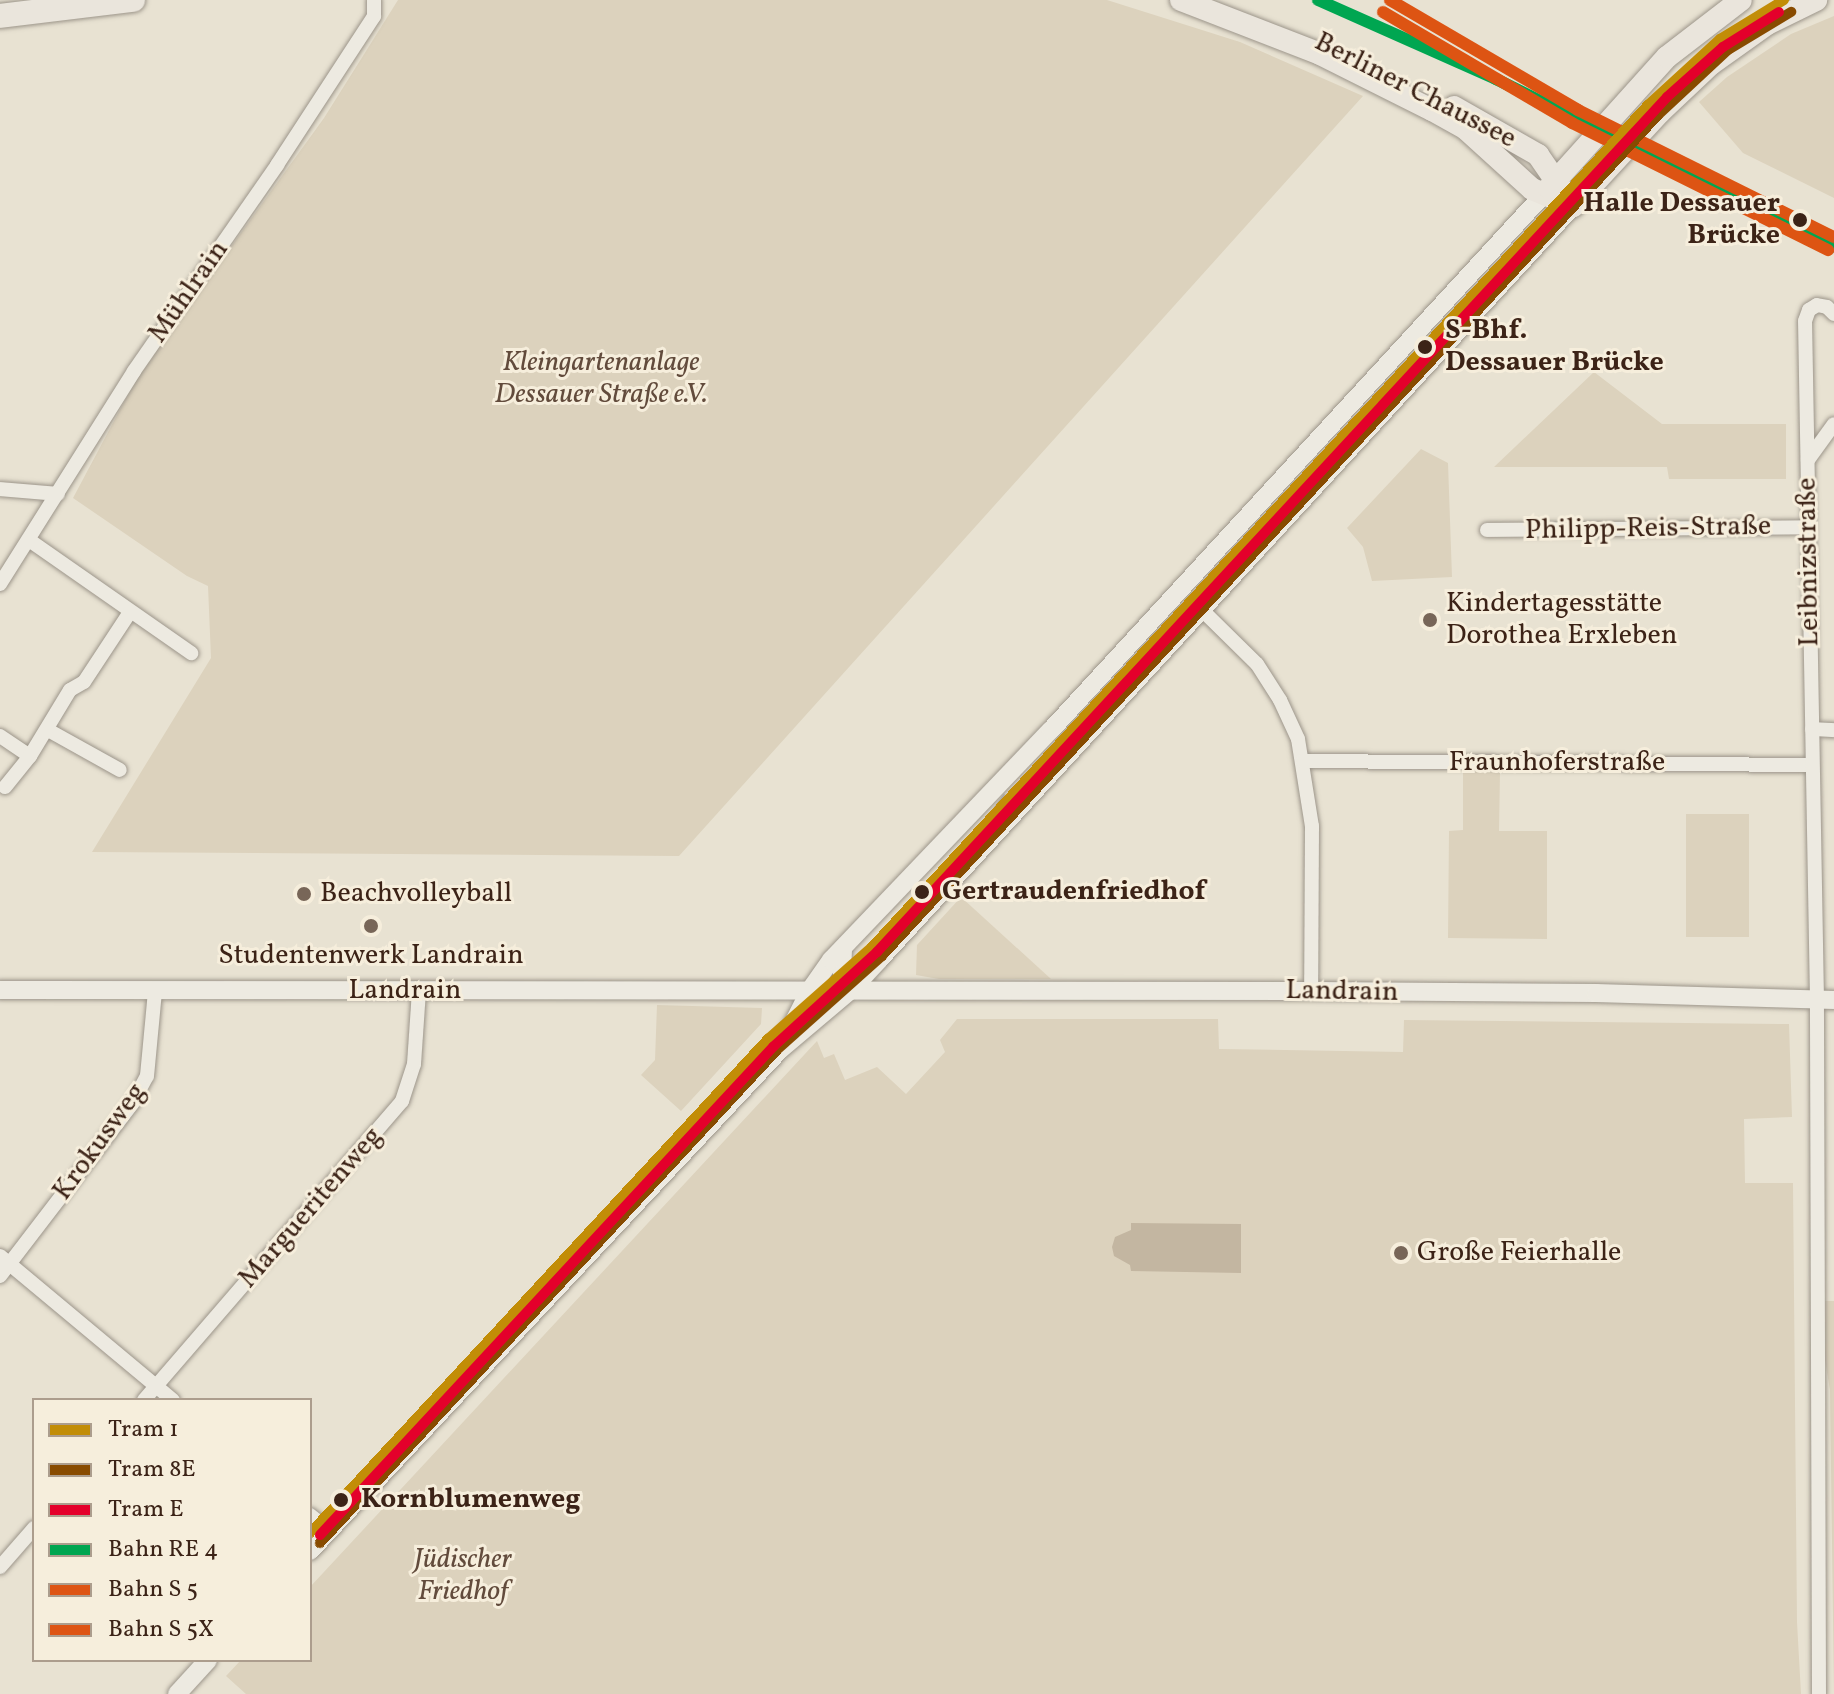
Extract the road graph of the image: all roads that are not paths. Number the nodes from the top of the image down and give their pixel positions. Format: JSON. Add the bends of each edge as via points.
{"nodes":[{"id":1,"x":40,"y":0,"type":"edge"},
{"id":2,"x":133,"y":0,"type":"edge"},
{"id":3,"x":374,"y":0,"type":"edge"},
{"id":4,"x":1181,"y":0,"type":"edge"},
{"id":5,"x":1219,"y":0,"type":"edge"},
{"id":6,"x":1741,"y":0,"type":"edge"},
{"id":7,"x":1816,"y":0,"type":"edge"},
{"id":8,"x":0,"y":4,"type":"edge"},
{"id":9,"x":0,"y":16,"type":"edge"},
{"id":10,"x":1538,"y":155,"type":"junction"},
{"id":11,"x":1580,"y":155,"type":"junction"},
{"id":12,"x":1550,"y":187,"type":"junction"},
{"id":13,"x":1573,"y":206,"type":"junction"},
{"id":14,"x":1834,"y":314,"type":"edge"},
{"id":15,"x":1834,"y":424,"type":"edge"},
{"id":16,"x":1808,"y":460,"type":"junction"},
{"id":17,"x":0,"y":489,"type":"edge"},
{"id":18,"x":58,"y":494,"type":"junction"},
{"id":19,"x":1809,"y":527,"type":"junction"},
{"id":20,"x":1487,"y":530,"type":"dead end"},
{"id":21,"x":29,"y":540,"type":"junction"},
{"id":22,"x":0,"y":584,"type":"edge"},
{"id":23,"x":1201,"y":609,"type":"junction"},
{"id":24,"x":130,"y":612,"type":"junction"},
{"id":25,"x":191,"y":653,"type":"dead end"},
{"id":26,"x":1812,"y":729,"type":"junction"},
{"id":27,"x":48,"y":730,"type":"junction"},
{"id":28,"x":1834,"y":730,"type":"edge"},
{"id":29,"x":0,"y":736,"type":"edge"},
{"id":30,"x":30,"y":756,"type":"junction"},
{"id":31,"x":1303,"y":761,"type":"junction"},
{"id":32,"x":1812,"y":765,"type":"junction"},
{"id":33,"x":120,"y":770,"type":"dead end"},
{"id":34,"x":5,"y":787,"type":"dead end"},
{"id":35,"x":843,"y":948,"type":"junction"},
{"id":36,"x":0,"y":990,"type":"edge"},
{"id":37,"x":810,"y":990,"type":"junction"},
{"id":38,"x":851,"y":990,"type":"junction"},
{"id":39,"x":419,"y":991,"type":"junction"},
{"id":40,"x":1311,"y":991,"type":"junction"},
{"id":41,"x":155,"y":992,"type":"junction"},
{"id":42,"x":1826,"y":1000,"type":"edge"},
{"id":43,"x":780,"y":1050,"type":"junction"},
{"id":44,"x":1817,"y":1222,"type":"junction"},
{"id":45,"x":1834,"y":1222,"type":"edge"},
{"id":46,"x":3,"y":1265,"type":"edge"},
{"id":47,"x":156,"y":1386,"type":"junction"},
{"id":48,"x":146,"y":1398,"type":"edge"},
{"id":49,"x":171,"y":1398,"type":"edge"},
{"id":50,"x":312,"y":1517,"type":"edge"},
{"id":51,"x":32,"y":1530,"type":"edge"},
{"id":52,"x":329,"y":1530,"type":"junction"},
{"id":53,"x":312,"y":1549,"type":"edge"},
{"id":54,"x":0,"y":1567,"type":"edge"},
{"id":55,"x":206,"y":1662,"type":"edge"},
{"id":56,"x":177,"y":1694,"type":"edge"},
{"id":57,"x":1819,"y":1694,"type":"edge"}],
"edges":[{"from":1,"to":8,"type":"highway"},
{"from":2,"to":9,"type":"highway"},
{"from":3,"to":18,"type":"street","name":"Mühlrain","via":[[374,16],[134,371]]},
{"from":4,"to":12,"type":"main road","name":"Berliner Chaussee","via":[[1320,54],[1432,110],[1466,129],[1516,177]]},
{"from":5,"to":10,"type":"main road","name":"Berliner Chaussee","via":[[1408,83]]},
{"from":6,"to":11,"type":"main road","via":[[1667,57]]},
{"from":7,"to":13,"type":"main road","via":[[1741,42],[1694,78]]},
{"from":10,"to":11,"type":"main road","via":[[1558,161]]},
{"from":10,"to":12,"type":"main road","name":"Berliner Chaussee"},
{"from":11,"to":12,"type":"main road"},
{"from":12,"to":13,"type":"main road","name":"Berliner Chaussee"},
{"from":12,"to":35,"type":"main road","via":[[1051,730]]},
{"from":13,"to":23,"type":"main road"},
{"from":14,"to":16,"type":"street","name":"Leibnizstraße","via":[[1817,305],[1805,321]]},
{"from":15,"to":16,"type":"street","name":"Leibnizstraße"},
{"from":16,"to":19,"type":"street","name":"Leibnizstraße"},
{"from":17,"to":18,"type":"street"},
{"from":18,"to":21,"type":"street","name":"Mühlrain"},
{"from":19,"to":20,"type":"street","name":"Philipp-Reis-Straße"},
{"from":19,"to":26,"type":"street","name":"Leibnizstraße"},
{"from":21,"to":22,"type":"street","name":"Mühlrain"},
{"from":21,"to":24,"type":"street"},
{"from":23,"to":31,"type":"street","via":[[1266,677],[1293,726]]},
{"from":23,"to":38,"type":"main road"},
{"from":24,"to":25,"type":"street"},
{"from":24,"to":27,"type":"street","via":[[84,682],[70,690]]},
{"from":26,"to":28,"type":"street"},
{"from":26,"to":32,"type":"street","name":"Leibnizstraße"},
{"from":27,"to":30,"type":"street"},
{"from":27,"to":33,"type":"street"},
{"from":29,"to":30,"type":"street"},
{"from":30,"to":34,"type":"street"},
{"from":31,"to":32,"type":"street","name":"Fraunhoferstraße"},
{"from":31,"to":40,"type":"street","via":[[1313,852]]},
{"from":32,"to":42,"type":"street","name":"Leibnizstraße"},
{"from":35,"to":37,"type":"main road"},
{"from":35,"to":38,"type":"main road","via":[[842,975]]},
{"from":36,"to":41,"type":"main road","name":"Landrain"},
{"from":37,"to":38,"type":"main road","name":"Landrain"},
{"from":37,"to":39,"type":"main road","name":"Landrain"},
{"from":37,"to":43,"type":"main road"},
{"from":38,"to":40,"type":"main road","name":"Landrain"},
{"from":38,"to":43,"type":"main road"},
{"from":39,"to":41,"type":"main road","name":"Landrain"},
{"from":39,"to":47,"type":"street","name":"Margueritenweg","via":[[414,1064],[402,1101]]},
{"from":40,"to":42,"type":"main road","name":"Landrain"},
{"from":41,"to":46,"type":"street","name":"Krokusweg","via":[[147,1076],[132,1104]]},
{"from":42,"to":44,"type":"street","name":"Leibnizstraße"},
{"from":43,"to":52,"type":"main road"},
{"from":44,"to":45,"type":"street"},
{"from":44,"to":57,"type":"street","name":"Leibnizstraße"},
{"from":46,"to":47,"type":"street"},
{"from":47,"to":48,"type":"street","name":"Margueritenweg"},
{"from":47,"to":49,"type":"street"},
{"from":50,"to":52,"type":"street"},
{"from":51,"to":54,"type":"street"},
{"from":52,"to":53,"type":"main road"},
{"from":55,"to":56,"type":"main road"}]}
